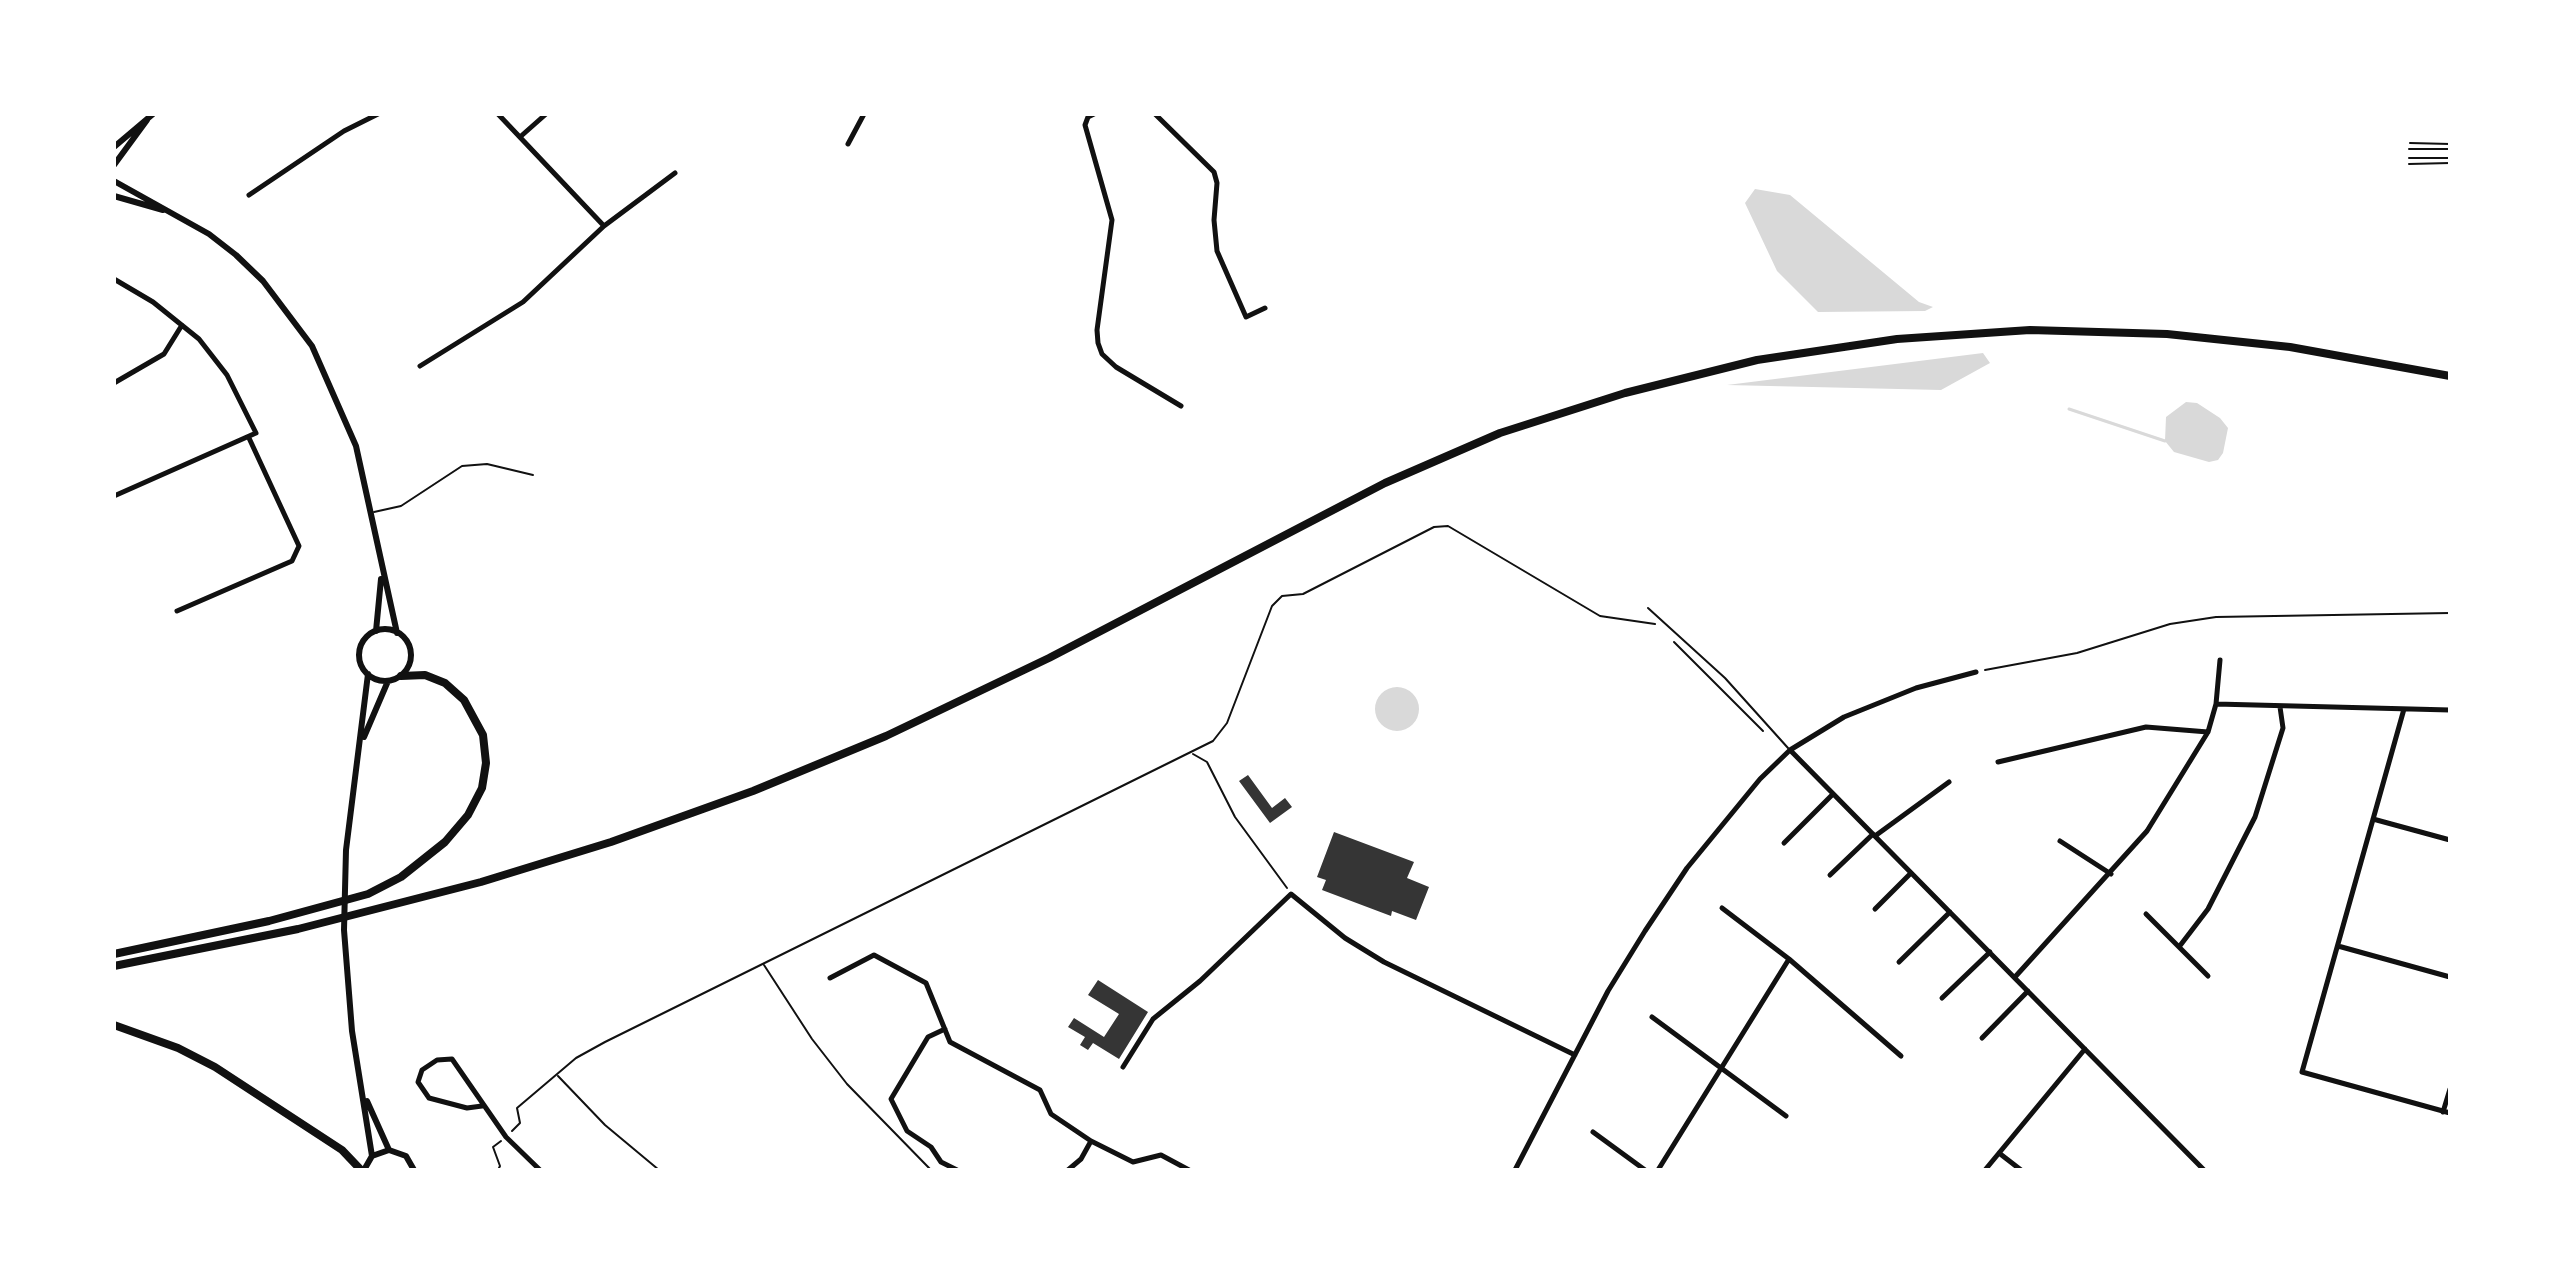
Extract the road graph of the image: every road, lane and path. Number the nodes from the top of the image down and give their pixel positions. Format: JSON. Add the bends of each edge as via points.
{"nodes":[{"id":1,"x":378,"y":114,"type":"edge"},
{"id":2,"x":498,"y":114,"type":"edge"},
{"id":3,"x":546,"y":114,"type":"edge"},
{"id":4,"x":864,"y":114,"type":"edge"},
{"id":5,"x":1094,"y":114,"type":"edge"},
{"id":6,"x":1155,"y":114,"type":"edge"},
{"id":7,"x":150,"y":117,"type":"edge"},
{"id":8,"x":520,"y":137,"type":"junction"},
{"id":9,"x":2410,"y":143,"type":"dead end"},
{"id":10,"x":848,"y":144,"type":"dead end"},
{"id":11,"x":2450,"y":144,"type":"edge"},
{"id":12,"x":114,"y":147,"type":"edge"},
{"id":13,"x":2409,"y":149,"type":"dead end"},
{"id":14,"x":2450,"y":149,"type":"edge"},
{"id":15,"x":2409,"y":158,"type":"dead end"},
{"id":16,"x":2450,"y":158,"type":"edge"},
{"id":17,"x":2450,"y":163,"type":"edge"},
{"id":18,"x":2409,"y":164,"type":"dead end"},
{"id":19,"x":114,"y":165,"type":"edge"},
{"id":20,"x":675,"y":173,"type":"dead end"},
{"id":21,"x":114,"y":181,"type":"edge"},
{"id":22,"x":249,"y":195,"type":"dead end"},
{"id":23,"x":114,"y":196,"type":"edge"},
{"id":24,"x":177,"y":215,"type":"junction"},
{"id":25,"x":604,"y":226,"type":"junction"},
{"id":26,"x":114,"y":279,"type":"edge"},
{"id":27,"x":1265,"y":308,"type":"dead end"},
{"id":28,"x":182,"y":325,"type":"junction"},
{"id":29,"x":420,"y":366,"type":"dead end"},
{"id":30,"x":2450,"y":376,"type":"edge"},
{"id":31,"x":114,"y":383,"type":"edge"},
{"id":32,"x":1181,"y":406,"type":"dead end"},
{"id":33,"x":249,"y":438,"type":"junction"},
{"id":34,"x":533,"y":475,"type":"dead end"},
{"id":35,"x":114,"y":496,"type":"edge"},
{"id":36,"x":373,"y":513,"type":"junction"},
{"id":37,"x":382,"y":574,"type":"junction"},
{"id":38,"x":1648,"y":608,"type":"dead end"},
{"id":39,"x":177,"y":611,"type":"dead end"},
{"id":40,"x":2450,"y":613,"type":"edge"},
{"id":41,"x":1658,"y":625,"type":"dead end"},
{"id":42,"x":376,"y":631,"type":"junction"},
{"id":43,"x":397,"y":633,"type":"junction"},
{"id":44,"x":1668,"y":635,"type":"dead end"},
{"id":45,"x":2220,"y":660,"type":"dead end"},
{"id":46,"x":1976,"y":672,"type":"joint"},
{"id":47,"x":368,"y":674,"type":"junction"},
{"id":48,"x":401,"y":676,"type":"junction"},
{"id":49,"x":388,"y":681,"type":"junction"},
{"id":50,"x":2216,"y":704,"type":"junction"},
{"id":51,"x":2280,"y":707,"type":"junction"},
{"id":52,"x":2404,"y":709,"type":"junction"},
{"id":53,"x":2450,"y":710,"type":"edge"},
{"id":54,"x":2208,"y":732,"type":"junction"},
{"id":55,"x":1768,"y":736,"type":"dead end"},
{"id":56,"x":360,"y":747,"type":"junction"},
{"id":57,"x":1790,"y":750,"type":"junction"},
{"id":58,"x":1192,"y":754,"type":"junction"},
{"id":59,"x":1998,"y":762,"type":"dead end"},
{"id":60,"x":1949,"y":782,"type":"dead end"},
{"id":61,"x":1833,"y":794,"type":"junction"},
{"id":62,"x":2373,"y":819,"type":"junction"},
{"id":63,"x":1874,"y":835,"type":"junction"},
{"id":64,"x":2450,"y":840,"type":"edge"},
{"id":65,"x":2060,"y":841,"type":"dead end"},
{"id":66,"x":1784,"y":843,"type":"dead end"},
{"id":67,"x":1911,"y":873,"type":"junction"},
{"id":68,"x":2111,"y":874,"type":"junction"},
{"id":69,"x":1830,"y":875,"type":"dead end"},
{"id":70,"x":1291,"y":894,"type":"junction"},
{"id":71,"x":1722,"y":908,"type":"dead end"},
{"id":72,"x":1875,"y":909,"type":"dead end"},
{"id":73,"x":1950,"y":912,"type":"junction"},
{"id":74,"x":2146,"y":914,"type":"dead end"},
{"id":75,"x":2338,"y":946,"type":"junction"},
{"id":76,"x":2179,"y":947,"type":"junction"},
{"id":77,"x":1990,"y":952,"type":"junction"},
{"id":78,"x":114,"y":954,"type":"edge"},
{"id":79,"x":1789,"y":959,"type":"junction"},
{"id":80,"x":1899,"y":962,"type":"dead end"},
{"id":81,"x":763,"y":964,"type":"junction"},
{"id":82,"x":114,"y":966,"type":"edge"},
{"id":83,"x":2208,"y":976,"type":"dead end"},
{"id":84,"x":2015,"y":977,"type":"junction"},
{"id":85,"x":2450,"y":977,"type":"edge"},
{"id":86,"x":830,"y":978,"type":"dead end"},
{"id":87,"x":2028,"y":991,"type":"junction"},
{"id":88,"x":1942,"y":998,"type":"dead end"},
{"id":89,"x":1652,"y":1017,"type":"dead end"},
{"id":90,"x":114,"y":1025,"type":"edge"},
{"id":91,"x":945,"y":1029,"type":"junction"},
{"id":92,"x":1982,"y":1038,"type":"dead end"},
{"id":93,"x":2085,"y":1049,"type":"junction"},
{"id":94,"x":1575,"y":1055,"type":"junction"},
{"id":95,"x":1901,"y":1056,"type":"dead end"},
{"id":96,"x":1721,"y":1064,"type":"junction"},
{"id":97,"x":1123,"y":1067,"type":"dead end"},
{"id":98,"x":556,"y":1074,"type":"junction"},
{"id":99,"x":2450,"y":1089,"type":"edge"},
{"id":100,"x":363,"y":1094,"type":"junction"},
{"id":101,"x":482,"y":1106,"type":"junction"},
{"id":102,"x":2447,"y":1112,"type":"edge"},
{"id":103,"x":1786,"y":1116,"type":"dead end"},
{"id":104,"x":1593,"y":1132,"type":"dead end"},
{"id":105,"x":506,"y":1137,"type":"junction"},
{"id":106,"x":1091,"y":1141,"type":"junction"},
{"id":107,"x":389,"y":1150,"type":"junction"},
{"id":108,"x":1999,"y":1153,"type":"junction"},
{"id":109,"x":372,"y":1156,"type":"junction"},
{"id":110,"x":363,"y":1170,"type":"edge"},
{"id":111,"x":414,"y":1170,"type":"edge"},
{"id":112,"x":498,"y":1170,"type":"edge"},
{"id":113,"x":540,"y":1170,"type":"edge"},
{"id":114,"x":659,"y":1170,"type":"edge"},
{"id":115,"x":931,"y":1170,"type":"edge"},
{"id":116,"x":957,"y":1170,"type":"edge"},
{"id":117,"x":1068,"y":1170,"type":"edge"},
{"id":118,"x":1189,"y":1170,"type":"edge"},
{"id":119,"x":1515,"y":1170,"type":"edge"},
{"id":120,"x":1645,"y":1170,"type":"edge"},
{"id":121,"x":1658,"y":1170,"type":"edge"},
{"id":122,"x":1985,"y":1170,"type":"edge"},
{"id":123,"x":2021,"y":1170,"type":"edge"},
{"id":124,"x":2204,"y":1170,"type":"edge"}],
"edges":[{"from":1,"to":22,"type":"street"},
{"from":2,"to":8,"type":"street"},
{"from":3,"to":8,"type":"street"},
{"from":4,"to":10,"type":"street"},
{"from":5,"to":32,"type":"street","via":[[1085,125],[1112,220],[1098,343],[1116,367]]},
{"from":6,"to":27,"type":"street","via":[[1214,172],[1217,251],[1246,317]]},
{"from":7,"to":12,"type":"street"},
{"from":7,"to":19,"type":"street"},
{"from":8,"to":25,"type":"street"},
{"from":9,"to":11,"type":"lane"},
{"from":13,"to":14,"type":"lane"},
{"from":15,"to":16,"type":"lane"},
{"from":17,"to":18,"type":"lane"},
{"from":20,"to":25,"type":"street"},
{"from":21,"to":24,"type":"street"},
{"from":23,"to":24,"type":"street"},
{"from":24,"to":36,"type":"street","via":[[209,234],[263,281],[312,346],[356,446]]},
{"from":25,"to":29,"type":"street","via":[[523,302]]},
{"from":26,"to":28,"type":"street"},
{"from":28,"to":31,"type":"street","via":[[164,354]]},
{"from":28,"to":33,"type":"street","via":[[227,375],[256,433]]},
{"from":30,"to":82,"type":"main road","via":[[2290,347],[2167,334],[2030,330],[1897,339],[1757,360],[1669,382],[1500,433],[1385,483],[1049,658],[886,736],[753,791],[481,882],[298,929]]},
{"from":33,"to":35,"type":"street"},
{"from":33,"to":39,"type":"street","via":[[299,546],[292,561]]},
{"from":34,"to":36,"type":"lane","via":[[487,464],[462,466],[401,506]]},
{"from":36,"to":37,"type":"street"},
{"from":37,"to":42,"type":"street"},
{"from":37,"to":43,"type":"street"},
{"from":38,"to":57,"type":"lane","via":[[1726,680]]},
{"from":40,"to":46,"type":"path","via":[[2216,617],[2170,624],[2077,653]]},
{"from":41,"to":58,"type":"path","via":[[1600,616],[1448,526],[1434,527],[1303,594],[1282,596],[1272,606],[1227,723],[1213,741]]},
{"from":42,"to":43,"type":"street"},
{"from":42,"to":47,"type":"street","via":[[360,650],[360,664]]},
{"from":43,"to":48,"type":"street","via":[[410,650]]},
{"from":44,"to":55,"type":"path"},
{"from":45,"to":50,"type":"street"},
{"from":46,"to":57,"type":"street","via":[[1916,688],[1844,717]]},
{"from":47,"to":49,"type":"street"},
{"from":47,"to":56,"type":"street"},
{"from":48,"to":49,"type":"street"},
{"from":48,"to":78,"type":"main road","via":[[425,675],[445,683],[464,700],[483,735],[482,788],[445,842],[416,867],[368,894]]},
{"from":49,"to":56,"type":"street"},
{"from":50,"to":51,"type":"street"},
{"from":50,"to":54,"type":"street"},
{"from":51,"to":52,"type":"street"},
{"from":51,"to":76,"type":"street","via":[[2283,728],[2255,817],[2208,909]]},
{"from":52,"to":53,"type":"street"},
{"from":52,"to":62,"type":"street"},
{"from":54,"to":59,"type":"street","via":[[2146,727]]},
{"from":54,"to":68,"type":"street","via":[[2173,793]]},
{"from":56,"to":100,"type":"street","via":[[346,850],[345,958]]},
{"from":57,"to":61,"type":"street"},
{"from":57,"to":94,"type":"street","via":[[1687,868],[1608,991]]},
{"from":58,"to":70,"type":"path","via":[[1207,762],[1235,817]]},
{"from":58,"to":81,"type":"path"},
{"from":60,"to":63,"type":"street"},
{"from":61,"to":63,"type":"street"},
{"from":61,"to":66,"type":"street"},
{"from":62,"to":64,"type":"street"},
{"from":62,"to":75,"type":"street"},
{"from":63,"to":67,"type":"street"},
{"from":63,"to":69,"type":"street"},
{"from":65,"to":68,"type":"street"},
{"from":67,"to":72,"type":"street"},
{"from":67,"to":73,"type":"street"},
{"from":68,"to":84,"type":"street"},
{"from":70,"to":94,"type":"street","via":[[1384,962]]},
{"from":70,"to":97,"type":"street","via":[[1153,1019]]},
{"from":71,"to":79,"type":"street"},
{"from":73,"to":77,"type":"street"},
{"from":73,"to":80,"type":"street"},
{"from":74,"to":76,"type":"street"},
{"from":75,"to":85,"type":"street"},
{"from":75,"to":102,"type":"street","via":[[2302,1072]]},
{"from":76,"to":83,"type":"street"},
{"from":77,"to":84,"type":"street"},
{"from":77,"to":88,"type":"street"},
{"from":79,"to":95,"type":"street"},
{"from":79,"to":96,"type":"street"},
{"from":81,"to":98,"type":"path","via":[[605,1042]]},
{"from":81,"to":115,"type":"path","via":[[847,1084]]},
{"from":84,"to":87,"type":"street"},
{"from":86,"to":91,"type":"street","via":[[874,955],[926,983]]},
{"from":87,"to":92,"type":"street"},
{"from":87,"to":93,"type":"street"},
{"from":89,"to":96,"type":"street"},
{"from":90,"to":110,"type":"main road","via":[[215,1067],[330,1142]]},
{"from":91,"to":106,"type":"street","via":[[950,1042],[1040,1090],[1051,1114]]},
{"from":91,"to":116,"type":"street","via":[[928,1037],[891,1099],[907,1131]]},
{"from":93,"to":108,"type":"street"},
{"from":93,"to":124,"type":"street"},
{"from":94,"to":119,"type":"street"},
{"from":96,"to":103,"type":"street"},
{"from":96,"to":121,"type":"street"},
{"from":98,"to":105,"type":"path","via":[[517,1108],[520,1123]]},
{"from":98,"to":114,"type":"path"},
{"from":99,"to":102,"type":"street"},
{"from":100,"to":107,"type":"street"},
{"from":100,"to":109,"type":"street"},
{"from":101,"to":101,"type":"street","via":[[467,1108],[429,1098],[418,1082],[422,1070],[437,1060],[452,1059]]},
{"from":101,"to":105,"type":"street"},
{"from":104,"to":120,"type":"street"},
{"from":105,"to":112,"type":"path","via":[[493,1147]]},
{"from":105,"to":113,"type":"street"},
{"from":106,"to":117,"type":"street"},
{"from":106,"to":118,"type":"street","via":[[1133,1162],[1161,1155]]},
{"from":107,"to":109,"type":"street"},
{"from":107,"to":111,"type":"street","via":[[406,1156]]},
{"from":108,"to":122,"type":"street"},
{"from":108,"to":123,"type":"street"},
{"from":109,"to":110,"type":"street"}]}
